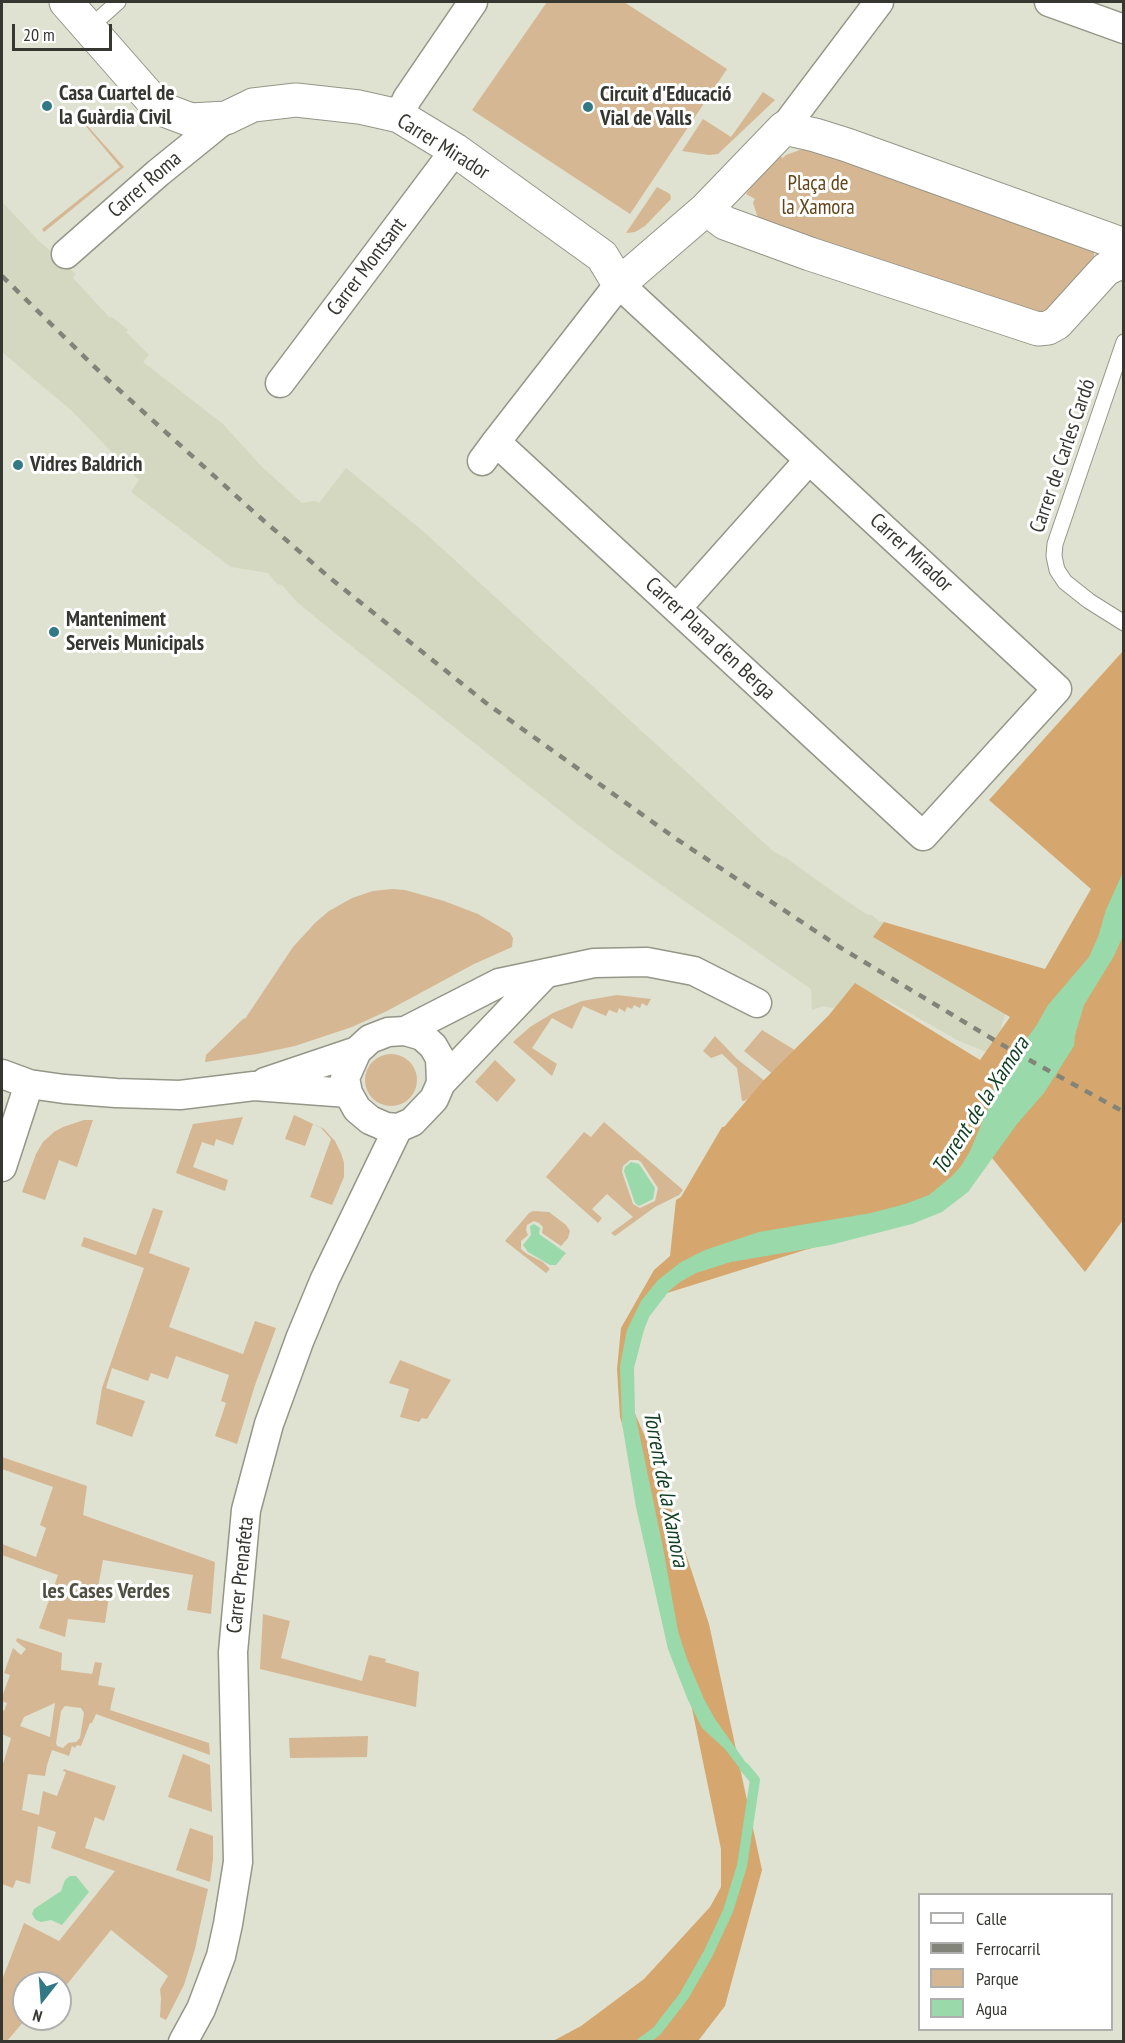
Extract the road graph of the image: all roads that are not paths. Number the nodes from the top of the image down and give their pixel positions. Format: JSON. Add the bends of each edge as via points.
{"nodes":[{"id":1,"x":66,"y":2,"type":"edge"},
{"id":2,"x":118,"y":2,"type":"edge"},
{"id":3,"x":473,"y":2,"type":"edge"},
{"id":4,"x":879,"y":2,"type":"edge"},
{"id":5,"x":1049,"y":2,"type":"edge"},
{"id":6,"x":89,"y":28,"type":"junction"},
{"id":7,"x":1124,"y":29,"type":"edge"},
{"id":8,"x":399,"y":116,"type":"junction"},
{"id":9,"x":226,"y":118,"type":"junction"},
{"id":10,"x":784,"y":128,"type":"junction"},
{"id":11,"x":455,"y":150,"type":"junction"},
{"id":12,"x":706,"y":208,"type":"junction"},
{"id":13,"x":1124,"y":245,"type":"edge"},
{"id":14,"x":66,"y":254,"type":"dead end"},
{"id":15,"x":1124,"y":261,"type":"edge"},
{"id":16,"x":619,"y":284,"type":"junction"},
{"id":17,"x":1124,"y":342,"type":"edge"},
{"id":18,"x":280,"y":383,"type":"dead end"},
{"id":19,"x":809,"y":460,"type":"junction"},
{"id":20,"x":677,"y":608,"type":"junction"},
{"id":21,"x":1124,"y":623,"type":"edge"},
{"id":22,"x":923,"y":836,"type":"joint"},
{"id":23,"x":546,"y":973,"type":"junction"},
{"id":24,"x":757,"y":1003,"type":"dead end"},
{"id":25,"x":405,"y":1031,"type":"junction"},
{"id":26,"x":357,"y":1051,"type":"junction"},
{"id":27,"x":2,"y":1074,"type":"edge"},
{"id":28,"x":29,"y":1083,"type":"junction"},
{"id":29,"x":441,"y":1083,"type":"junction"},
{"id":30,"x":254,"y":1086,"type":"junction"},
{"id":31,"x":348,"y":1093,"type":"junction"},
{"id":32,"x":398,"y":1128,"type":"junction"},
{"id":33,"x":2,"y":1167,"type":"edge"},
{"id":34,"x":183,"y":2042,"type":"edge"}],
"edges":[{"from":1,"to":6,"type":"street","name":"Carrer Mirador"},
{"from":2,"to":6,"type":"lane"},
{"from":3,"to":8,"type":"street"},
{"from":4,"to":10,"type":"street"},
{"from":5,"to":7,"type":"street"},
{"from":6,"to":9,"type":"street","name":"Carrer Mirador","via":[[159,108],[191,120]]},
{"from":8,"to":9,"type":"street","name":"Carrer Mirador","via":[[296,100],[253,105]]},
{"from":8,"to":11,"type":"street","name":"Carrer Mirador"},
{"from":9,"to":14,"type":"street","name":"Carrer Roma"},
{"from":10,"to":12,"type":"street"},
{"from":10,"to":13,"type":"street","via":[[847,145]]},
{"from":11,"to":16,"type":"street","name":"Carrer Mirador","via":[[602,256]]},
{"from":11,"to":18,"type":"street","name":"Carrer Montsant"},
{"from":12,"to":15,"type":"street","via":[[725,223],[746,231],[1038,329],[1057,323],[1106,269]]},
{"from":12,"to":16,"type":"street"},
{"from":16,"to":19,"type":"street","name":"Carrer Mirador"},
{"from":16,"to":20,"type":"street","name":"Carrer Plana d'en Berga","via":[[489,452]]},
{"from":17,"to":21,"type":"lane","name":"Carrer de Carles Cardó","via":[[1054,556],[1065,582]]},
{"from":19,"to":20,"type":"street"},
{"from":19,"to":22,"type":"street","name":"Carrer Mirador","via":[[1057,689]]},
{"from":20,"to":22,"type":"street","name":"Carrer Plana d'en Berga"},
{"from":23,"to":24,"type":"street","via":[[594,963],[647,962],[694,971]]},
{"from":23,"to":25,"type":"street","via":[[499,983]]},
{"from":23,"to":29,"type":"street"},
{"from":25,"to":26,"type":"street","via":[[379,1035]]},
{"from":25,"to":29,"type":"street","via":[[422,1036],[433,1046],[440,1058]]},
{"from":26,"to":30,"type":"street"},
{"from":26,"to":31,"type":"street","via":[[345,1078]]},
{"from":27,"to":28,"type":"street"},
{"from":28,"to":30,"type":"street","via":[[64,1089],[180,1095]]},
{"from":28,"to":33,"type":"street"},
{"from":29,"to":32,"type":"street","via":[[425,1109],[412,1122]]},
{"from":30,"to":31,"type":"street"},
{"from":31,"to":32,"type":"street","via":[[357,1109],[370,1120]]},
{"from":32,"to":34,"type":"street","name":"Carrer Prenafeta","via":[[300,1339],[269,1424],[246,1510],[233,1652],[238,1862],[221,1956],[201,2009]]}]}
